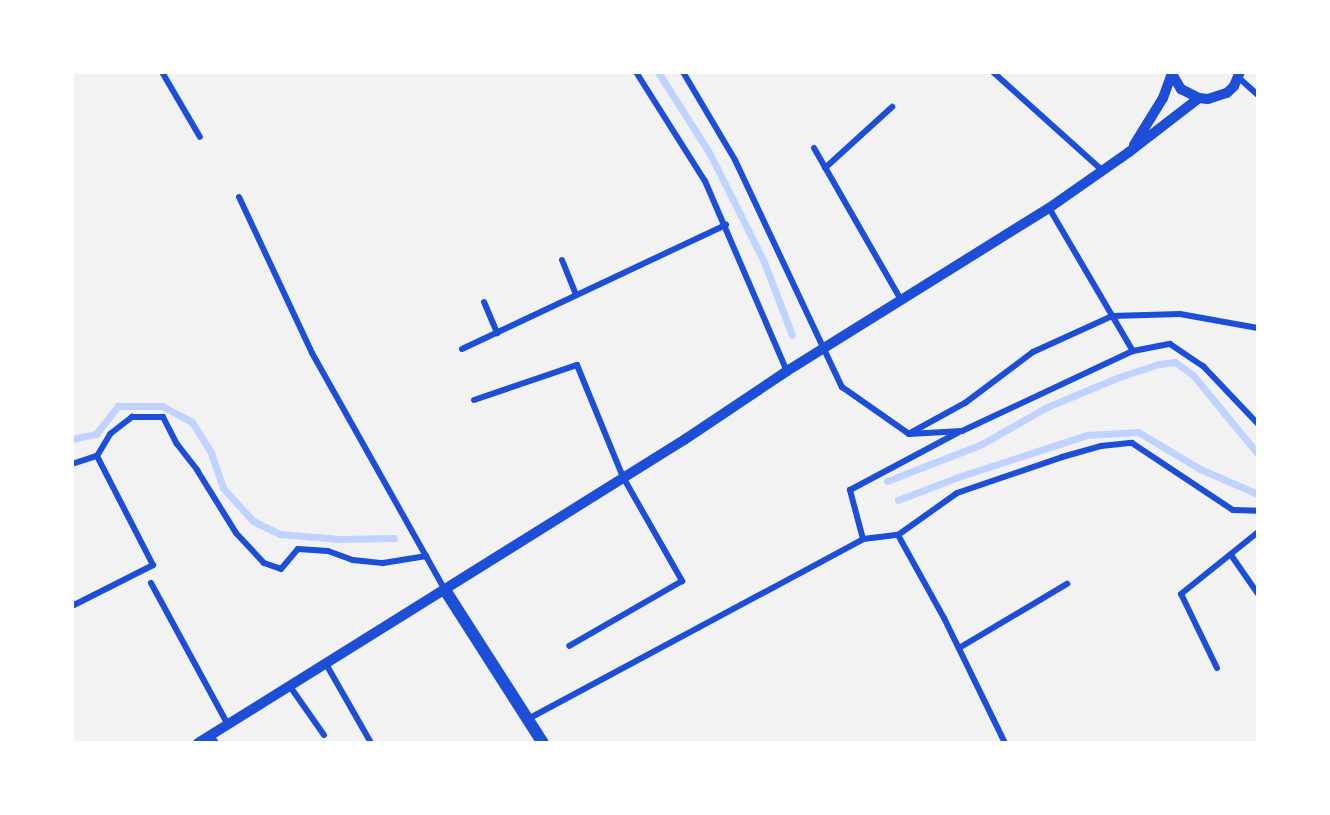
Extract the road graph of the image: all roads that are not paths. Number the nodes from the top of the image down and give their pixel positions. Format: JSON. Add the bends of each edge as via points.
{"nodes":[{"id":1,"x":162,"y":72,"type":"edge"},
{"id":2,"x":636,"y":72,"type":"edge"},
{"id":3,"x":683,"y":72,"type":"edge"},
{"id":4,"x":993,"y":72,"type":"edge"},
{"id":5,"x":1172,"y":72,"type":"edge"},
{"id":6,"x":1239,"y":75,"type":"edge"},
{"id":7,"x":1258,"y":95,"type":"edge"},
{"id":8,"x":1199,"y":98,"type":"junction"},
{"id":9,"x":892,"y":107,"type":"dead end"},
{"id":10,"x":200,"y":137,"type":"dead end"},
{"id":11,"x":814,"y":148,"type":"dead end"},
{"id":12,"x":1129,"y":152,"type":"junction"},
{"id":13,"x":825,"y":168,"type":"junction"},
{"id":14,"x":1103,"y":171,"type":"junction"},
{"id":15,"x":239,"y":197,"type":"dead end"},
{"id":16,"x":1049,"y":208,"type":"junction"},
{"id":17,"x":726,"y":225,"type":"junction"},
{"id":18,"x":562,"y":260,"type":"dead end"},
{"id":19,"x":576,"y":295,"type":"junction"},
{"id":20,"x":901,"y":300,"type":"junction"},
{"id":21,"x":484,"y":303,"type":"dead end"},
{"id":22,"x":1112,"y":316,"type":"junction"},
{"id":23,"x":1258,"y":328,"type":"edge"},
{"id":24,"x":498,"y":333,"type":"junction"},
{"id":25,"x":462,"y":349,"type":"dead end"},
{"id":26,"x":822,"y":350,"type":"junction"},
{"id":27,"x":1133,"y":351,"type":"junction"},
{"id":28,"x":787,"y":371,"type":"junction"},
{"id":29,"x":474,"y":400,"type":"dead end"},
{"id":30,"x":1258,"y":424,"type":"edge"},
{"id":31,"x":962,"y":431,"type":"junction"},
{"id":32,"x":909,"y":434,"type":"junction"},
{"id":33,"x":97,"y":456,"type":"junction"},
{"id":34,"x":72,"y":464,"type":"edge"},
{"id":35,"x":623,"y":477,"type":"junction"},
{"id":36,"x":1258,"y":511,"type":"edge"},
{"id":37,"x":1258,"y":532,"type":"edge"},
{"id":38,"x":898,"y":535,"type":"junction"},
{"id":39,"x":863,"y":539,"type":"junction"},
{"id":40,"x":1231,"y":555,"type":"junction"},
{"id":41,"x":426,"y":556,"type":"junction"},
{"id":42,"x":151,"y":583,"type":"dead end"},
{"id":43,"x":1067,"y":584,"type":"dead end"},
{"id":44,"x":445,"y":590,"type":"junction"},
{"id":45,"x":1258,"y":594,"type":"edge"},
{"id":46,"x":72,"y":606,"type":"edge"},
{"id":47,"x":569,"y":646,"type":"dead end"},
{"id":48,"x":959,"y":648,"type":"junction"},
{"id":49,"x":326,"y":664,"type":"junction"},
{"id":50,"x":1217,"y":668,"type":"dead end"},
{"id":51,"x":289,"y":685,"type":"junction"},
{"id":52,"x":528,"y":719,"type":"junction"},
{"id":53,"x":227,"y":723,"type":"junction"},
{"id":54,"x":324,"y":735,"type":"dead end"},
{"id":55,"x":214,"y":739,"type":"edge"},
{"id":56,"x":198,"y":743,"type":"edge"},
{"id":57,"x":371,"y":743,"type":"edge"},
{"id":58,"x":543,"y":743,"type":"edge"},
{"id":59,"x":1005,"y":743,"type":"edge"}],
"edges":[{"from":1,"to":10,"type":"street"},
{"from":2,"to":17,"type":"street","via":[[705,181]]},
{"from":3,"to":26,"type":"street","via":[[735,160]]},
{"from":4,"to":14,"type":"street"},
{"from":5,"to":8,"type":"street","via":[[1181,89]]},
{"from":5,"to":12,"type":"street","via":[[1163,98]]},
{"from":6,"to":7,"type":"street"},
{"from":6,"to":8,"type":"street","via":[[1234,86],[1218,97]]},
{"from":8,"to":12,"type":"street"},
{"from":9,"to":13,"type":"street"},
{"from":11,"to":13,"type":"street"},
{"from":12,"to":14,"type":"street"},
{"from":13,"to":20,"type":"street"},
{"from":14,"to":16,"type":"street"},
{"from":15,"to":41,"type":"street","via":[[312,353]]},
{"from":16,"to":20,"type":"street"},
{"from":16,"to":22,"type":"street"},
{"from":17,"to":19,"type":"street"},
{"from":17,"to":28,"type":"street"},
{"from":18,"to":19,"type":"street"},
{"from":19,"to":24,"type":"street"},
{"from":20,"to":26,"type":"street"},
{"from":21,"to":24,"type":"street"},
{"from":22,"to":23,"type":"street","via":[[1180,315]]},
{"from":22,"to":27,"type":"street"},
{"from":22,"to":32,"type":"street","via":[[1033,352],[965,403]]},
{"from":24,"to":25,"type":"street"},
{"from":26,"to":28,"type":"street"},
{"from":26,"to":32,"type":"street","via":[[842,387]]},
{"from":27,"to":30,"type":"street","via":[[1170,344],[1203,366]]},
{"from":27,"to":31,"type":"street"},
{"from":28,"to":35,"type":"street"},
{"from":29,"to":35,"type":"street","via":[[578,365]]},
{"from":31,"to":32,"type":"street"},
{"from":31,"to":39,"type":"street","via":[[850,490]]},
{"from":33,"to":34,"type":"street"},
{"from":33,"to":41,"type":"street","via":[[110,434],[132,417],[163,417],[236,533],[264,563],[281,569],[298,549],[383,563]]},
{"from":33,"to":46,"type":"street","via":[[153,565]]},
{"from":35,"to":44,"type":"street"},
{"from":35,"to":47,"type":"street","via":[[682,581]]},
{"from":36,"to":38,"type":"street","via":[[1233,510],[1132,443],[1101,446],[1062,457],[957,493]]},
{"from":37,"to":40,"type":"street"},
{"from":38,"to":39,"type":"street"},
{"from":38,"to":48,"type":"street"},
{"from":39,"to":52,"type":"street"},
{"from":40,"to":45,"type":"street"},
{"from":40,"to":50,"type":"street","via":[[1181,594]]},
{"from":41,"to":44,"type":"street"},
{"from":42,"to":53,"type":"street"},
{"from":43,"to":48,"type":"street"},
{"from":44,"to":49,"type":"street"},
{"from":44,"to":52,"type":"main road"},
{"from":48,"to":59,"type":"street"},
{"from":49,"to":51,"type":"street"},
{"from":49,"to":57,"type":"street"},
{"from":51,"to":53,"type":"street"},
{"from":51,"to":54,"type":"street"},
{"from":52,"to":58,"type":"main road"},
{"from":53,"to":55,"type":"street"},
{"from":55,"to":56,"type":"street"}]}
